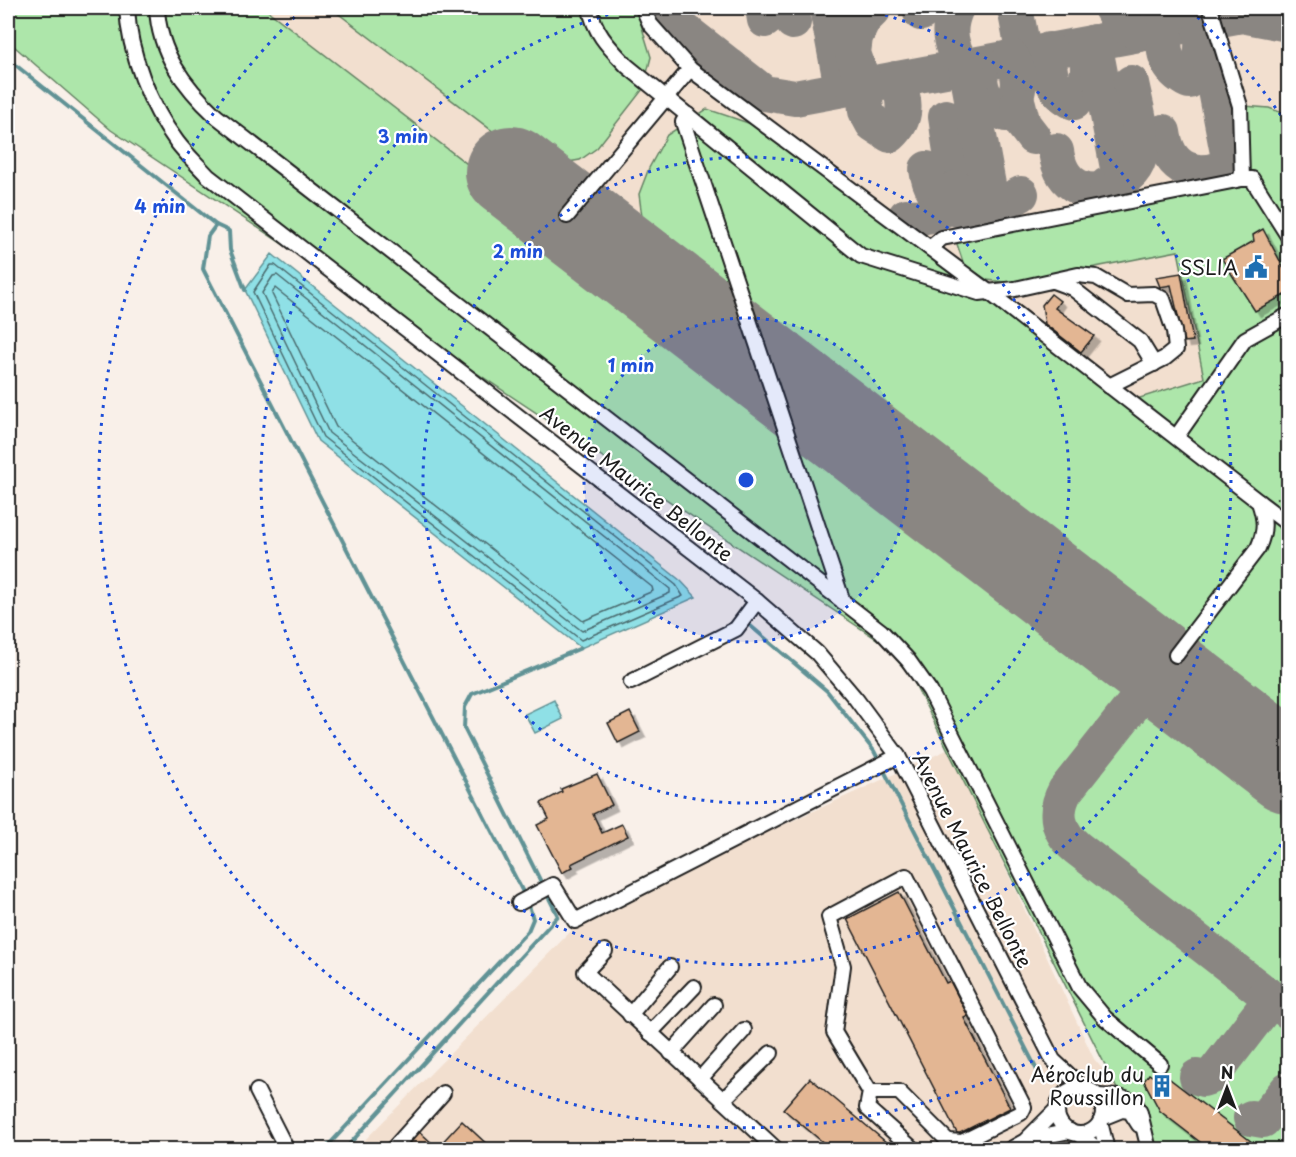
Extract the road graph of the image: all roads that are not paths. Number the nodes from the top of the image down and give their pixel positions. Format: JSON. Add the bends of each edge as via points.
{"nodes":[{"id":1,"x":128,"y":8,"type":"edge"},
{"id":2,"x":157,"y":8,"type":"edge"},
{"id":3,"x":590,"y":8,"type":"edge"},
{"id":4,"x":643,"y":8,"type":"edge"},
{"id":5,"x":1210,"y":8,"type":"edge"},
{"id":6,"x":690,"y":69,"type":"junction"},
{"id":7,"x":667,"y":98,"type":"junction"},
{"id":8,"x":688,"y":115,"type":"junction"},
{"id":9,"x":1242,"y":179,"type":"junction"},
{"id":10,"x":567,"y":216,"type":"dead end"},
{"id":11,"x":1288,"y":236,"type":"edge"},
{"id":12,"x":930,"y":248,"type":"junction"},
{"id":13,"x":1053,"y":281,"type":"junction"},
{"id":14,"x":990,"y":293,"type":"junction"},
{"id":15,"x":1288,"y":315,"type":"edge"},
{"id":16,"x":1154,"y":364,"type":"junction"},
{"id":17,"x":1109,"y":387,"type":"junction"},
{"id":18,"x":1177,"y":436,"type":"junction"},
{"id":19,"x":1260,"y":502,"type":"junction"},
{"id":20,"x":1288,"y":524,"type":"edge"},
{"id":21,"x":757,"y":601,"type":"junction"},
{"id":22,"x":843,"y":602,"type":"junction"},
{"id":23,"x":1176,"y":655,"type":"dead end"},
{"id":24,"x":631,"y":682,"type":"dead end"},
{"id":25,"x":894,"y":758,"type":"junction"},
{"id":26,"x":519,"y":903,"type":"dead end"},
{"id":27,"x":605,"y":951,"type":"dead end"},
{"id":28,"x":670,"y":967,"type":"dead end"},
{"id":29,"x":694,"y":987,"type":"dead end"},
{"id":30,"x":714,"y":1005,"type":"dead end"},
{"id":31,"x":630,"y":1015,"type":"junction"},
{"id":32,"x":744,"y":1030,"type":"dead end"},
{"id":33,"x":650,"y":1033,"type":"junction"},
{"id":34,"x":671,"y":1053,"type":"junction"},
{"id":35,"x":771,"y":1053,"type":"dead end"},
{"id":36,"x":1053,"y":1060,"type":"junction"},
{"id":37,"x":1161,"y":1064,"type":"dead end"},
{"id":38,"x":700,"y":1079,"type":"junction"},
{"id":39,"x":1083,"y":1088,"type":"junction"},
{"id":40,"x":257,"y":1090,"type":"dead end"},
{"id":41,"x":870,"y":1092,"type":"junction"},
{"id":42,"x":443,"y":1094,"type":"dead end"},
{"id":43,"x":1098,"y":1096,"type":"junction"},
{"id":44,"x":723,"y":1100,"type":"junction"},
{"id":45,"x":1058,"y":1104,"type":"junction"},
{"id":46,"x":1101,"y":1120,"type":"junction"},
{"id":47,"x":1143,"y":1132,"type":"junction"},
{"id":48,"x":1074,"y":1133,"type":"junction"},
{"id":49,"x":1025,"y":1141,"type":"junction"},
{"id":50,"x":287,"y":1149,"type":"edge"},
{"id":51,"x":392,"y":1149,"type":"edge"},
{"id":52,"x":777,"y":1149,"type":"edge"},
{"id":53,"x":914,"y":1149,"type":"edge"},
{"id":54,"x":1009,"y":1149,"type":"edge"},
{"id":55,"x":1099,"y":1149,"type":"edge"},
{"id":56,"x":1107,"y":1149,"type":"edge"},
{"id":57,"x":1149,"y":1149,"type":"edge"}],
"edges":[{"from":1,"to":21,"type":"street","name":"Avenue Maurice Bellonte","via":[[136,55],[153,101],[176,141],[208,176]]},
{"from":2,"to":22,"type":"street","via":[[163,43],[172,65],[191,93],[216,116]]},
{"from":3,"to":7,"type":"street","via":[[604,42]]},
{"from":4,"to":6,"type":"street","via":[[650,24]]},
{"from":5,"to":9,"type":"street","via":[[1240,106]]},
{"from":6,"to":7,"type":"street"},
{"from":6,"to":12,"type":"street"},
{"from":7,"to":8,"type":"street"},
{"from":7,"to":10,"type":"street"},
{"from":8,"to":14,"type":"street","via":[[861,256],[979,293]]},
{"from":8,"to":22,"type":"street","via":[[682,122]]},
{"from":9,"to":11,"type":"street","via":[[1252,179]]},
{"from":9,"to":12,"type":"street","via":[[942,238]]},
{"from":12,"to":14,"type":"street"},
{"from":13,"to":14,"type":"street"},
{"from":13,"to":16,"type":"street","via":[[1072,288],[1140,341]]},
{"from":13,"to":16,"type":"street","via":[[1078,275],[1096,277],[1127,295],[1154,294],[1163,299],[1176,349]]},
{"from":14,"to":17,"type":"street"},
{"from":15,"to":18,"type":"street","via":[[1245,339]]},
{"from":16,"to":17,"type":"street"},
{"from":17,"to":18,"type":"street"},
{"from":18,"to":19,"type":"street"},
{"from":19,"to":20,"type":"street"},
{"from":19,"to":23,"type":"street","via":[[1265,532],[1258,548]]},
{"from":21,"to":24,"type":"street","via":[[737,627]]},
{"from":21,"to":25,"type":"street","name":"Avenue Maurice Bellonte","via":[[818,653]]},
{"from":22,"to":37,"type":"street","via":[[880,631],[930,691],[1080,988],[1105,1018]]},
{"from":25,"to":26,"type":"street","via":[[575,921],[553,885]]},
{"from":25,"to":36,"type":"street","name":"Avenue Maurice Bellonte"},
{"from":27,"to":31,"type":"street","via":[[585,972]]},
{"from":28,"to":31,"type":"street"},
{"from":29,"to":33,"type":"street"},
{"from":30,"to":34,"type":"street"},
{"from":31,"to":33,"type":"street"},
{"from":32,"to":38,"type":"street"},
{"from":33,"to":34,"type":"street"},
{"from":34,"to":38,"type":"street"},
{"from":35,"to":44,"type":"street"},
{"from":36,"to":39,"type":"street","name":"Avenue Maurice Bellonte"},
{"from":36,"to":45,"type":"street","name":"Avenue Maurice Bellonte"},
{"from":38,"to":44,"type":"street"},
{"from":39,"to":43,"type":"street"},
{"from":39,"to":45,"type":"street","via":[[1070,1090]]},
{"from":40,"to":50,"type":"street"},
{"from":41,"to":41,"type":"street","via":[[834,1032],[843,966],[829,917],[906,876],[1024,1107],[1021,1113],[962,1142],[948,1141],[899,1092]]},
{"from":41,"to":53,"type":"street","via":[[867,1108]]},
{"from":42,"to":51,"type":"street"},
{"from":43,"to":46,"type":"street","via":[[1102,1103]]},
{"from":43,"to":47,"type":"street","via":[[1134,1102]]},
{"from":44,"to":52,"type":"street"},
{"from":45,"to":48,"type":"street","via":[[1060,1122]]},
{"from":45,"to":49,"type":"street"},
{"from":46,"to":47,"type":"street","via":[[1122,1110],[1130,1111]]},
{"from":46,"to":48,"type":"street","via":[[1091,1131]]},
{"from":46,"to":56,"type":"street"},
{"from":47,"to":57,"type":"street"},
{"from":48,"to":49,"type":"street"},
{"from":48,"to":55,"type":"street"},
{"from":49,"to":54,"type":"street"}]}
